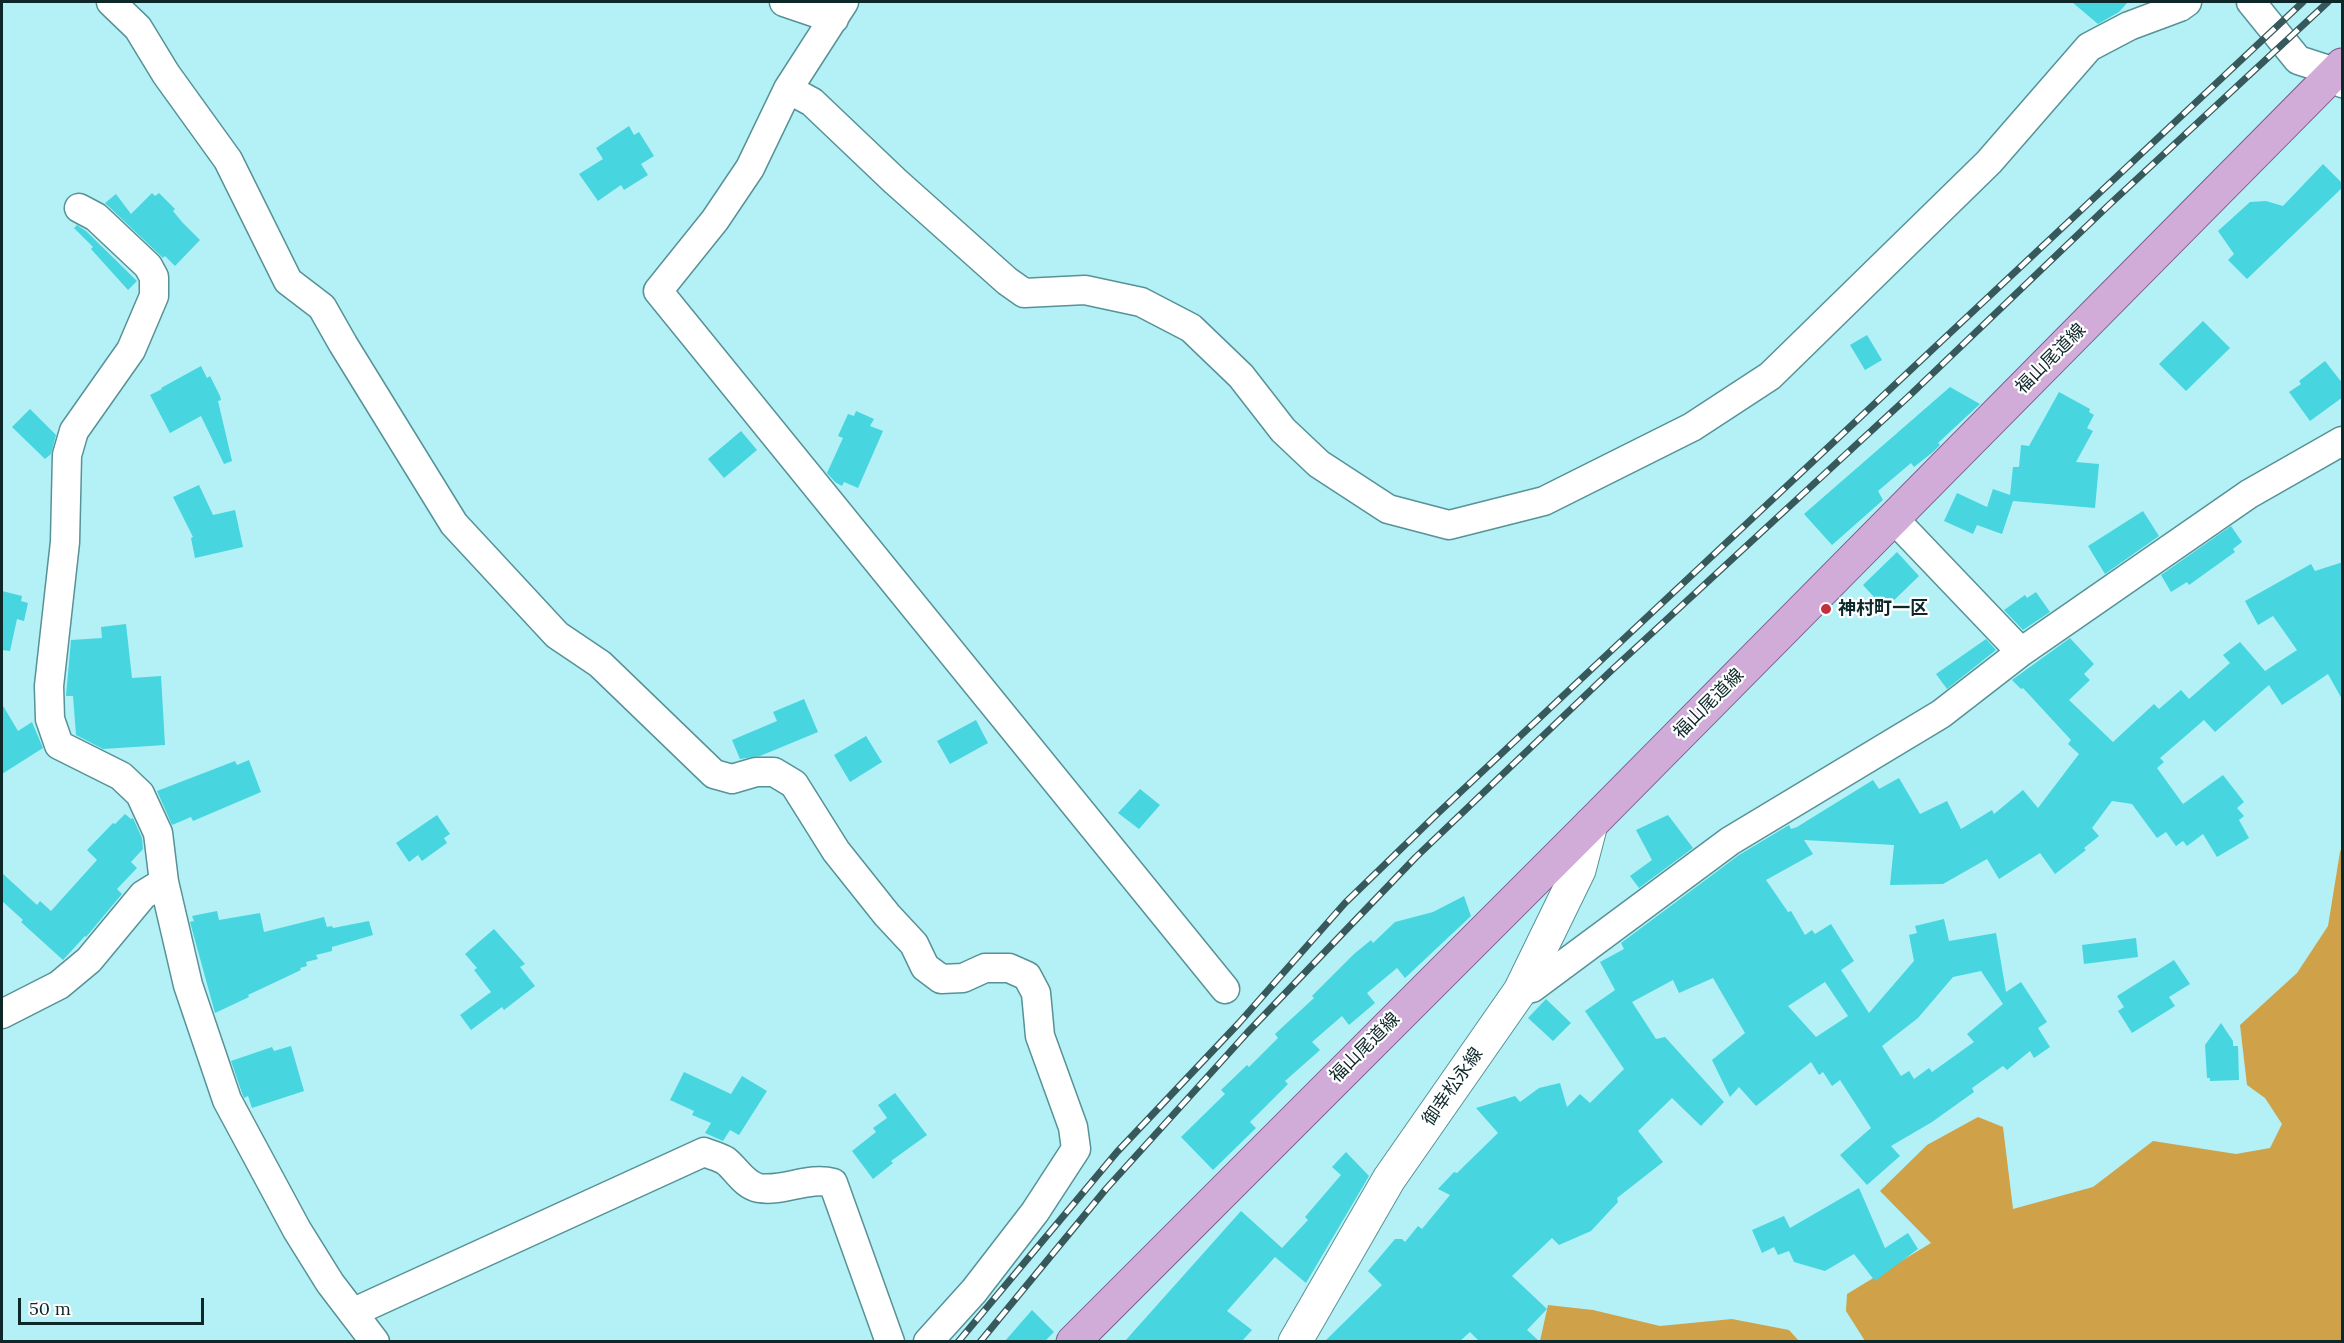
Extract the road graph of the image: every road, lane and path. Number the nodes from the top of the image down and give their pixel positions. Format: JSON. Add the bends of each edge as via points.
{"nodes":[{"id":1,"x":111,"y":2,"type":"edge"},
{"id":2,"x":784,"y":2,"type":"edge"},
{"id":3,"x":2187,"y":2,"type":"edge"},
{"id":4,"x":2251,"y":2,"type":"edge"},
{"id":5,"x":839,"y":10,"type":"edge"},
{"id":6,"x":2340,"y":73,"type":"edge"},
{"id":7,"x":788,"y":89,"type":"junction"},
{"id":8,"x":79,"y":207,"type":"dead end"},
{"id":9,"x":2343,"y":441,"type":"edge"},
{"id":10,"x":1893,"y":518,"type":"junction"},
{"id":11,"x":2021,"y":652,"type":"junction"},
{"id":12,"x":1591,"y":824,"type":"junction"},
{"id":13,"x":164,"y":882,"type":"junction"},
{"id":14,"x":1225,"y":989,"type":"dead end"},
{"id":15,"x":1520,"y":991,"type":"junction"},
{"id":16,"x":2,"y":1014,"type":"edge"},
{"id":17,"x":354,"y":1312,"type":"junction"},
{"id":18,"x":375,"y":1341,"type":"edge"},
{"id":19,"x":890,"y":1341,"type":"edge"},
{"id":20,"x":928,"y":1341,"type":"edge"},
{"id":21,"x":1073,"y":1341,"type":"edge"},
{"id":22,"x":1295,"y":1341,"type":"edge"}],
"edges":[{"from":1,"to":20,"type":"street","via":[[138,28],[228,160],[288,281],[322,307],[447,514],[557,636],[600,664],[714,774],[732,779],[774,772],[794,784],[836,851],[914,944],[925,967],[941,980],[963,978],[985,968],[1009,968],[1027,976],[1036,993],[1040,1036],[1073,1127],[1076,1149],[1035,1212],[974,1291]]},
{"from":2,"to":5,"type":"street"},
{"from":3,"to":7,"type":"street","via":[[2089,46],[1989,162],[1770,376],[1692,427],[1544,501],[1449,525],[1388,509],[1319,464],[1283,430],[1241,376],[1191,328],[1141,302],[1085,290],[1024,293],[895,181],[812,102]]},
{"from":4,"to":6,"type":"street","via":[[2298,60]]},
{"from":5,"to":7,"type":"street"},
{"from":6,"to":10,"type":"main road","name":"福山尾道線"},
{"from":7,"to":14,"type":"street","via":[[750,168],[715,220],[658,291]]},
{"from":8,"to":13,"type":"street","via":[[96,217],[148,266],[154,277],[154,296],[131,350],[74,431],[67,455],[65,542],[48,686],[50,719],[58,745],[121,776],[140,794],[158,832]]},
{"from":9,"to":11,"type":"street","via":[[2249,494]]},
{"from":10,"to":11,"type":"street"},
{"from":10,"to":12,"type":"main road","name":"福山尾道線"},
{"from":11,"to":15,"type":"street","via":[[1941,714],[1730,841],[1532,988]]},
{"from":12,"to":15,"type":"main road","name":"御幸松永線","via":[[1579,870]]},
{"from":12,"to":21,"type":"main road","name":"福山尾道線"},
{"from":13,"to":16,"type":"street","via":[[142,895],[90,960],[59,985]]},
{"from":13,"to":17,"type":"street","via":[[188,985],[226,1100],[297,1230],[330,1283]]},
{"from":15,"to":22,"type":"main road","name":"御幸松永線","via":[[1389,1179]]},
{"from":17,"to":18,"type":"street"},
{"from":17,"to":19,"type":"street","via":[[704,1152],[724,1160],[748,1184],[758,1188],[775,1189],[822,1180],[834,1183]]}]}
